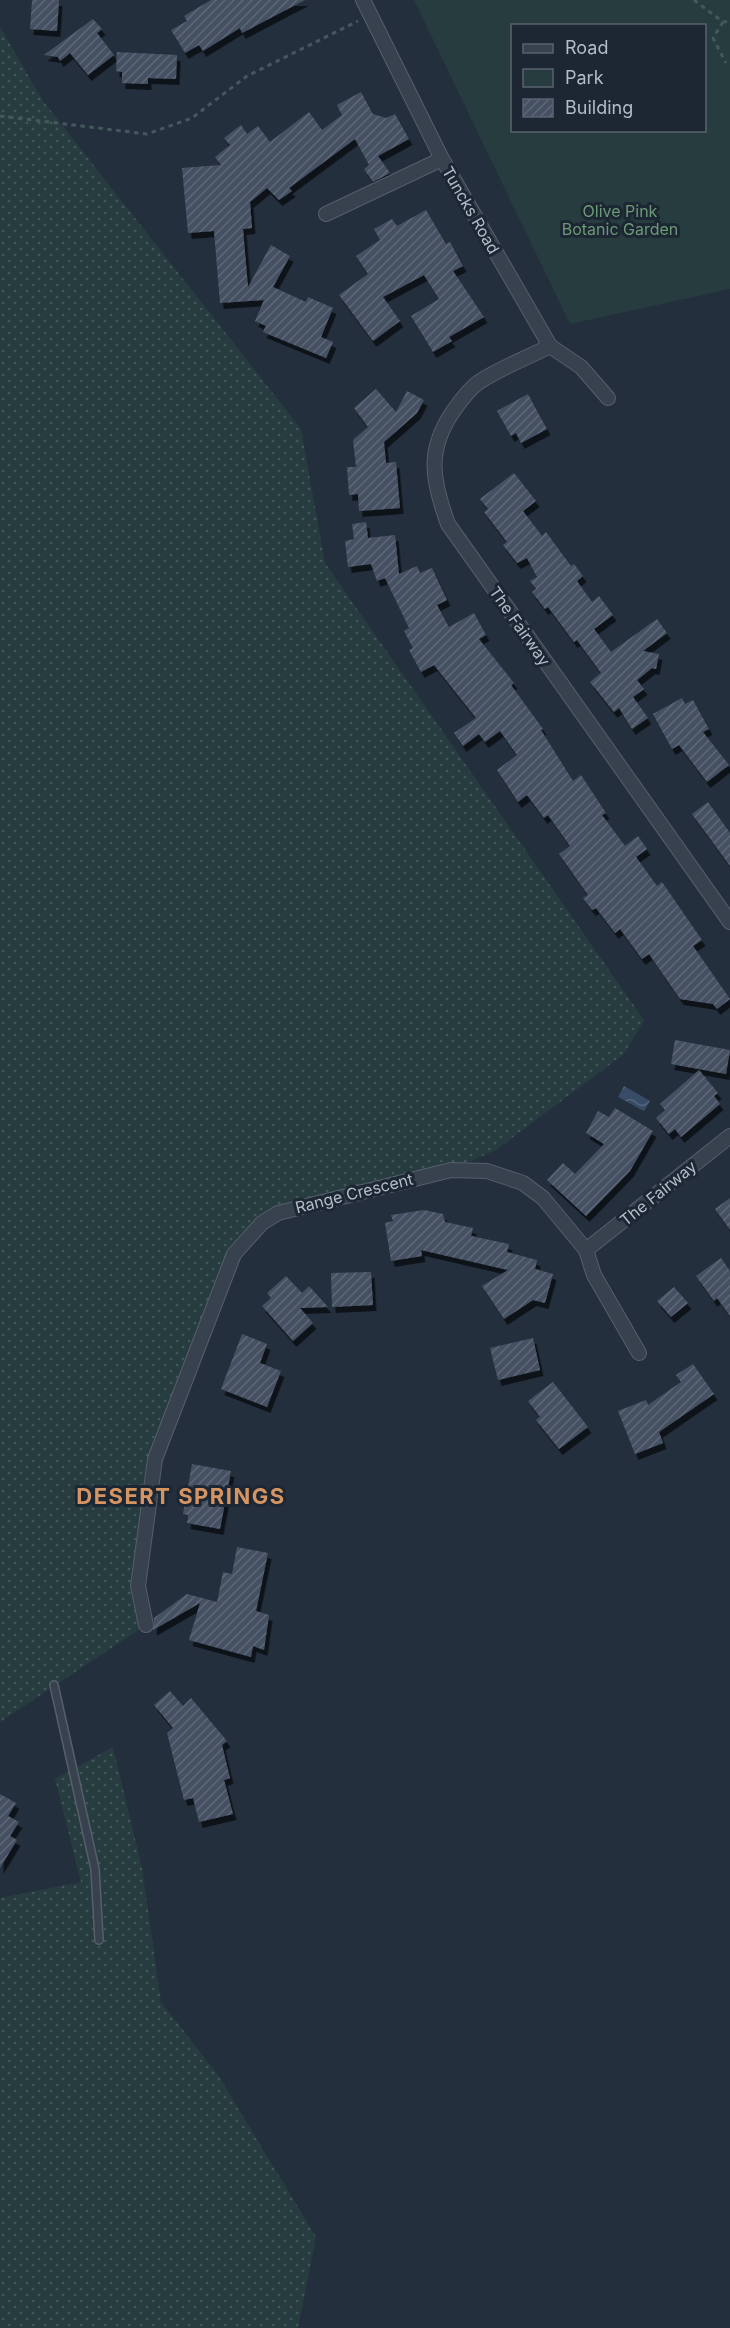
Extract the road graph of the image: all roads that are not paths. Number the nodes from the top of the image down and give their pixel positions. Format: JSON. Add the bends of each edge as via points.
{"nodes":[{"id":1,"x":363,"y":0,"type":"edge"},
{"id":2,"x":442,"y":159,"type":"junction"},
{"id":3,"x":326,"y":214,"type":"dead end"},
{"id":4,"x":550,"y":346,"type":"junction"},
{"id":5,"x":608,"y":398,"type":"dead end"},
{"id":6,"x":730,"y":922,"type":"edge"},
{"id":7,"x":730,"y":1136,"type":"edge"},
{"id":8,"x":586,"y":1250,"type":"junction"},
{"id":9,"x":639,"y":1353,"type":"dead end"},
{"id":10,"x":146,"y":1625,"type":"dead end"},
{"id":11,"x":54,"y":1685,"type":"dead end"},
{"id":12,"x":99,"y":1940,"type":"dead end"}],
"edges":[{"from":1,"to":2,"type":"street","name":"Tuncks Road"},
{"from":2,"to":3,"type":"street"},
{"from":2,"to":4,"type":"street","name":"Tuncks Road"},
{"from":4,"to":5,"type":"street","name":"Tuncks Road","via":[[581,367]]},
{"from":4,"to":6,"type":"street","name":"The Fairway","via":[[479,382],[463,398],[436,444],[436,493],[448,524]]},
{"from":7,"to":8,"type":"street","name":"The Fairway"},
{"from":8,"to":9,"type":"street","name":"Range Crescent","via":[[598,1284]]},
{"from":8,"to":10,"type":"street","name":"Range Crescent","via":[[543,1198],[523,1183],[486,1172],[451,1170],[293,1207],[262,1223],[234,1254],[155,1459],[138,1586]]},
{"from":11,"to":12,"type":"lane","via":[[95,1869]]}]}
